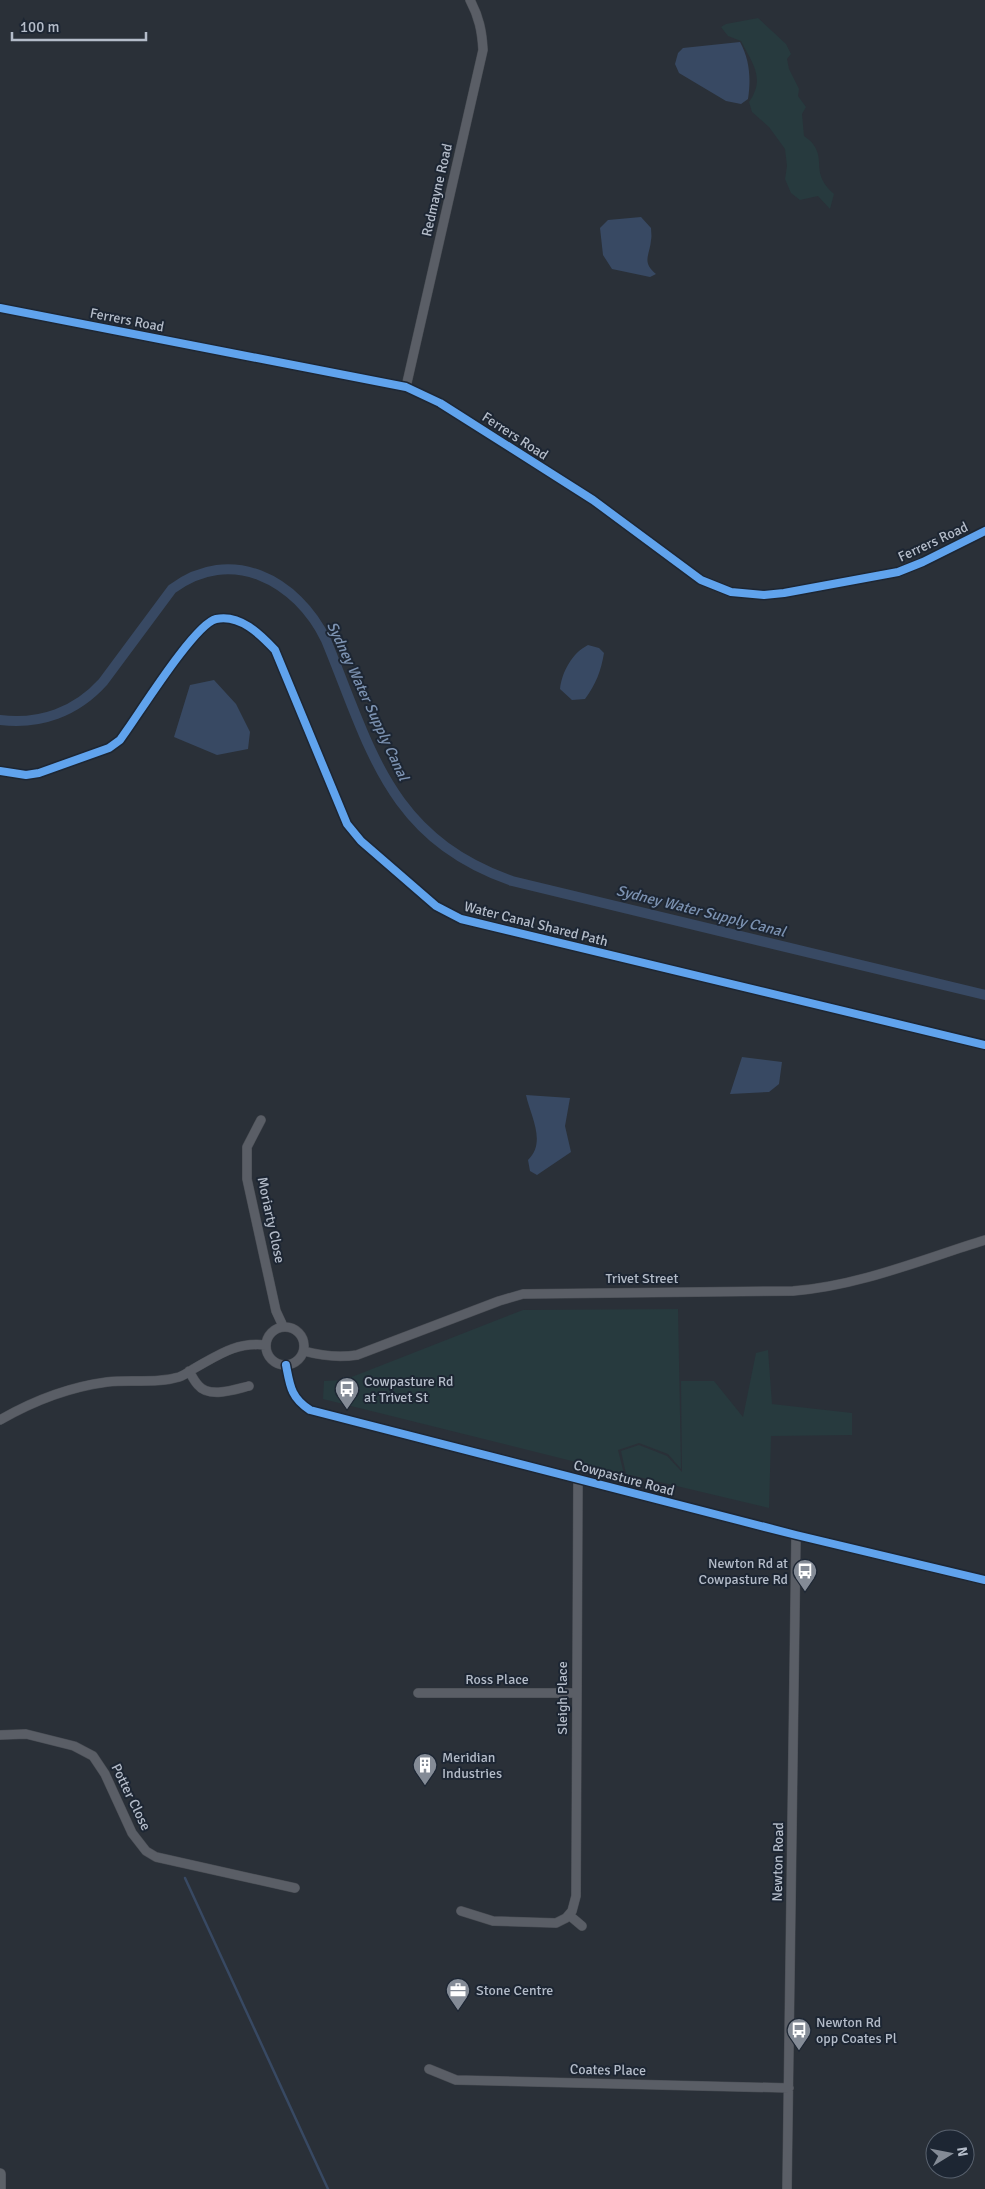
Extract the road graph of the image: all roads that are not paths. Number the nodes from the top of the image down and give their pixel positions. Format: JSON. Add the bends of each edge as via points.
{"nodes":[{"id":1,"x":470,"y":0,"type":"edge"},
{"id":2,"x":0,"y":308,"type":"edge"},
{"id":3,"x":406,"y":387,"type":"junction"},
{"id":4,"x":985,"y":531,"type":"edge"},
{"id":5,"x":261,"y":1120,"type":"dead end"},
{"id":6,"x":985,"y":1240,"type":"edge"},
{"id":7,"x":283,"y":1326,"type":"junction"},
{"id":8,"x":266,"y":1345,"type":"junction"},
{"id":9,"x":304,"y":1351,"type":"junction"},
{"id":10,"x":286,"y":1366,"type":"junction"},
{"id":11,"x":189,"y":1371,"type":"junction"},
{"id":12,"x":250,"y":1386,"type":"dead end"},
{"id":13,"x":0,"y":1420,"type":"edge"},
{"id":14,"x":578,"y":1479,"type":"junction"},
{"id":15,"x":796,"y":1535,"type":"junction"},
{"id":16,"x":985,"y":1580,"type":"edge"},
{"id":17,"x":418,"y":1693,"type":"dead end"},
{"id":18,"x":576,"y":1693,"type":"junction"},
{"id":19,"x":0,"y":1735,"type":"edge"},
{"id":20,"x":295,"y":1888,"type":"dead end"},
{"id":21,"x":461,"y":1910,"type":"dead end"},
{"id":22,"x":569,"y":1915,"type":"junction"},
{"id":23,"x":582,"y":1926,"type":"dead end"},
{"id":24,"x":429,"y":2069,"type":"dead end"},
{"id":25,"x":789,"y":2088,"type":"junction"},
{"id":26,"x":0,"y":2174,"type":"edge"},
{"id":27,"x":0,"y":2189,"type":"edge"},
{"id":28,"x":787,"y":2189,"type":"edge"}],
"edges":[{"from":1,"to":3,"type":"street","name":"Redmayne Road","via":[[478,15],[483,50]]},
{"from":2,"to":3,"type":"street","name":"Ferrers Road"},
{"from":3,"to":4,"type":"street","name":"Ferrers Road","via":[[440,403],[593,500],[701,580],[731,592],[774,594],[898,572]]},
{"from":5,"to":7,"type":"street","name":"Moriarty Close","via":[[248,1147],[247,1179],[276,1310]]},
{"from":6,"to":9,"type":"street","name":"Trivet Street","via":[[860,1279],[820,1288],[523,1294],[356,1355],[320,1356]]},
{"from":7,"to":8,"type":"street","via":[[271,1332]]},
{"from":7,"to":9,"type":"street","via":[[301,1334]]},
{"from":8,"to":10,"type":"street","via":[[269,1357]]},
{"from":8,"to":11,"type":"street","via":[[252,1343],[233,1347]]},
{"from":9,"to":10,"type":"street","via":[[297,1361]]},
{"from":10,"to":14,"type":"street","name":"Cowpasture Road","via":[[294,1396],[310,1410]]},
{"from":11,"to":12,"type":"street","via":[[198,1385],[208,1391]]},
{"from":11,"to":13,"type":"street","via":[[159,1381],[107,1382],[77,1388],[44,1398]]},
{"from":14,"to":15,"type":"street","name":"Cowpasture Road"},
{"from":14,"to":18,"type":"street","name":"Sleigh Place"},
{"from":15,"to":16,"type":"street","name":"Cowpasture Road"},
{"from":15,"to":25,"type":"street","name":"Newton Road"},
{"from":17,"to":18,"type":"street","name":"Ross Place"},
{"from":18,"to":22,"type":"street","name":"Sleigh Place","via":[[576,1896]]},
{"from":19,"to":20,"type":"street","name":"Potter Close","via":[[26,1734],[74,1746],[93,1756],[105,1774],[132,1833],[151,1854]]},
{"from":21,"to":22,"type":"street","via":[[498,1922],[552,1923]]},
{"from":22,"to":23,"type":"street"},
{"from":24,"to":25,"type":"street","name":"Coates Place","via":[[456,2080]]},
{"from":25,"to":28,"type":"street","name":"Newton Road"},
{"from":26,"to":27,"type":"main road"}]}
